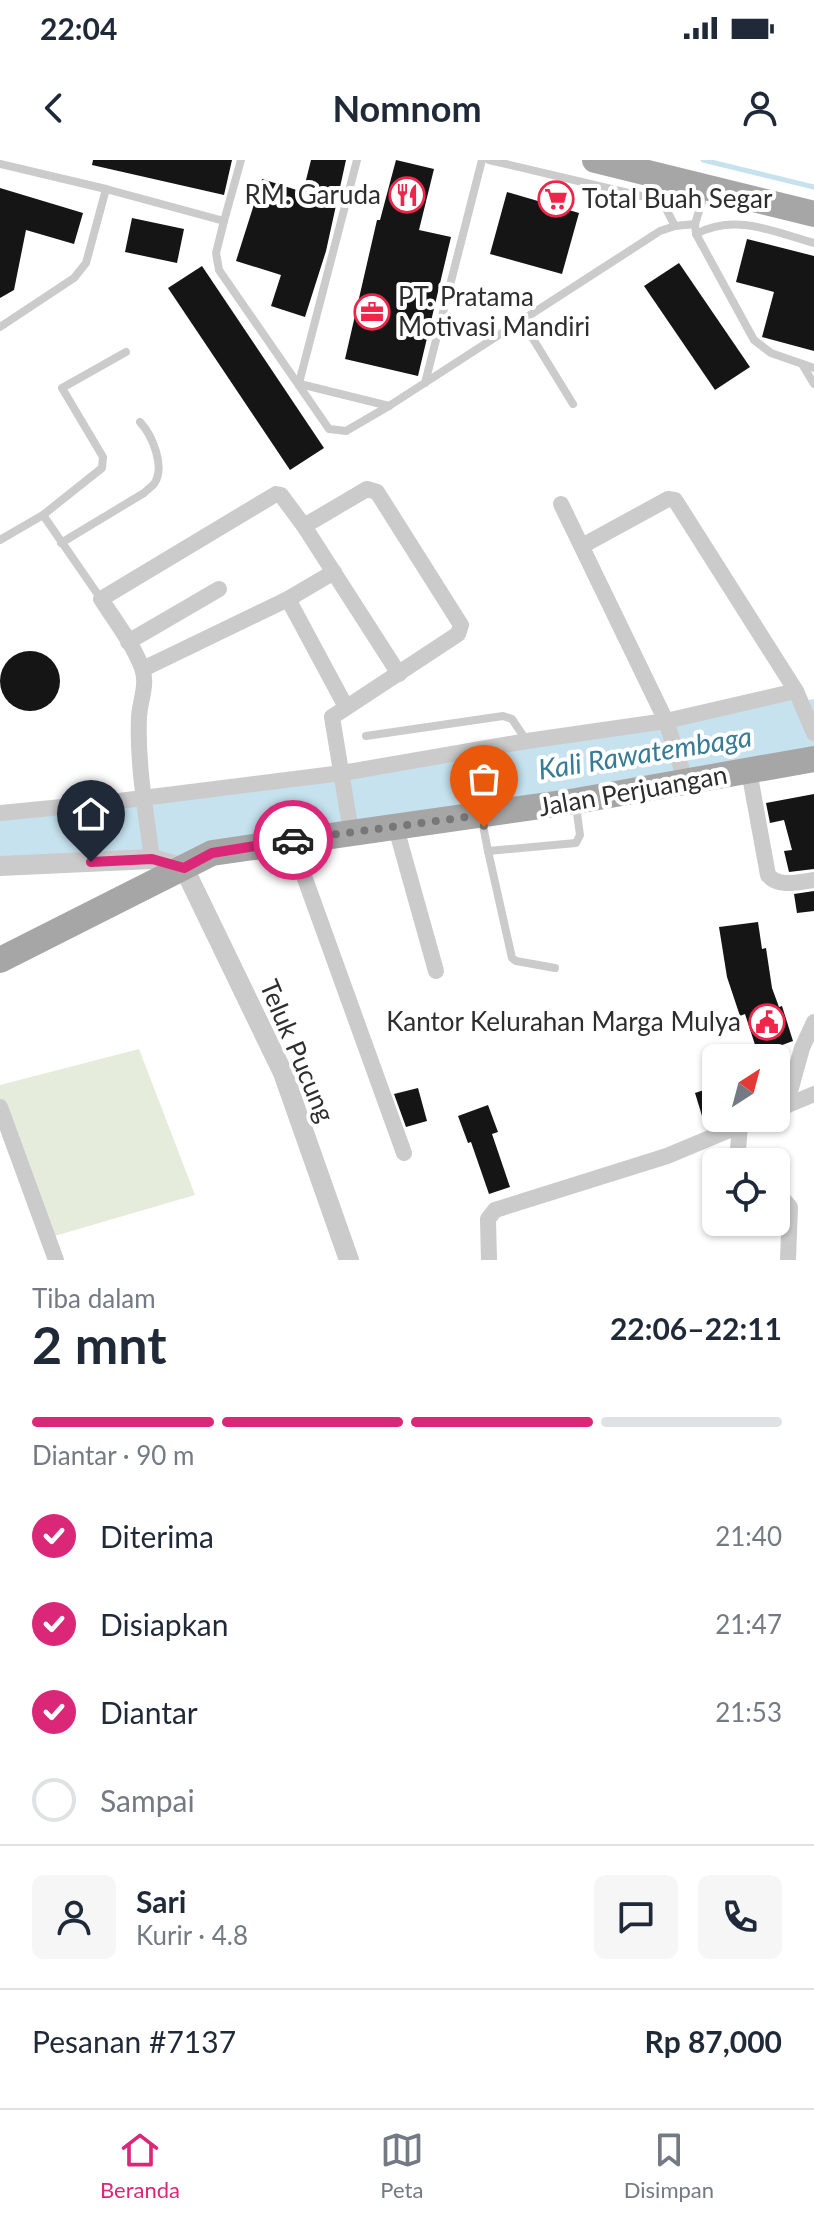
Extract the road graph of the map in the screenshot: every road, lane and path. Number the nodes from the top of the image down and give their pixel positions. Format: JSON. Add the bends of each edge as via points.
{"nodes":[{"id":1,"x":241,"y":160,"type":"edge"},
{"id":2,"x":357,"y":160,"type":"edge"},
{"id":3,"x":482,"y":160,"type":"edge"},
{"id":4,"x":489,"y":160,"type":"edge"},
{"id":5,"x":595,"y":160,"type":"edge"},
{"id":6,"x":0,"y":164,"type":"edge"},
{"id":7,"x":707,"y":188,"type":"junction"},
{"id":8,"x":106,"y":189,"type":"junction"},
{"id":9,"x":814,"y":214,"type":"edge"},
{"id":10,"x":224,"y":221,"type":"junction"},
{"id":11,"x":675,"y":226,"type":"junction"},
{"id":12,"x":696,"y":229,"type":"junction"},
{"id":13,"x":814,"y":243,"type":"edge"},
{"id":14,"x":522,"y":321,"type":"junction"},
{"id":15,"x":0,"y":327,"type":"edge"},
{"id":16,"x":126,"y":352,"type":"dead end"},
{"id":17,"x":802,"y":364,"type":"junction"},
{"id":18,"x":814,"y":368,"type":"edge"},
{"id":19,"x":299,"y":383,"type":"junction"},
{"id":20,"x":425,"y":383,"type":"junction"},
{"id":21,"x":814,"y":384,"type":"edge"},
{"id":22,"x":573,"y":404,"type":"dead end"},
{"id":23,"x":389,"y":406,"type":"junction"},
{"id":24,"x":140,"y":422,"type":"dead end"},
{"id":25,"x":561,"y":504,"type":"dead end"},
{"id":26,"x":43,"y":515,"type":"junction"},
{"id":27,"x":304,"y":526,"type":"junction"},
{"id":28,"x":0,"y":540,"type":"edge"},
{"id":29,"x":61,"y":543,"type":"junction"},
{"id":30,"x":582,"y":546,"type":"junction"},
{"id":31,"x":334,"y":572,"type":"junction"},
{"id":32,"x":219,"y":589,"type":"dead end"},
{"id":33,"x":101,"y":599,"type":"junction"},
{"id":34,"x":288,"y":599,"type":"junction"},
{"id":35,"x":128,"y":642,"type":"junction"},
{"id":36,"x":143,"y":669,"type":"junction"},
{"id":37,"x":399,"y":674,"type":"junction"},
{"id":38,"x":800,"y":696,"type":"junction"},
{"id":39,"x":346,"y":707,"type":"junction"},
{"id":40,"x":668,"y":727,"type":"junction"},
{"id":41,"x":814,"y":733,"type":"edge"},
{"id":42,"x":366,"y":736,"type":"dead end"},
{"id":43,"x":527,"y":741,"type":"junction"},
{"id":44,"x":814,"y":759,"type":"edge"},
{"id":45,"x":749,"y":771,"type":"junction"},
{"id":46,"x":683,"y":775,"type":"junction"},
{"id":47,"x":342,"y":777,"type":"junction"},
{"id":48,"x":144,"y":798,"type":"junction"},
{"id":49,"x":576,"y":801,"type":"junction"},
{"id":50,"x":0,"y":813,"type":"edge"},
{"id":51,"x":482,"y":815,"type":"junction"},
{"id":52,"x":350,"y":826,"type":"junction"},
{"id":53,"x":396,"y":828,"type":"junction"},
{"id":54,"x":291,"y":840,"type":"junction"},
{"id":55,"x":488,"y":851,"type":"junction"},
{"id":56,"x":152,"y":859,"type":"junction"},
{"id":57,"x":0,"y":866,"type":"edge"},
{"id":58,"x":184,"y":868,"type":"junction"},
{"id":59,"x":814,"y":880,"type":"edge"},
{"id":60,"x":0,"y":960,"type":"edge"},
{"id":61,"x":555,"y":968,"type":"dead end"},
{"id":62,"x":436,"y":971,"type":"dead end"},
{"id":63,"x":814,"y":1022,"type":"edge"},
{"id":64,"x":790,"y":1082,"type":"edge"},
{"id":65,"x":814,"y":1094,"type":"edge"},
{"id":66,"x":790,"y":1104,"type":"edge"},
{"id":67,"x":0,"y":1107,"type":"edge"},
{"id":68,"x":725,"y":1132,"type":"edge"},
{"id":69,"x":404,"y":1153,"type":"dead end"},
{"id":70,"x":789,"y":1236,"type":"edge"},
{"id":71,"x":56,"y":1260,"type":"edge"},
{"id":72,"x":349,"y":1260,"type":"edge"},
{"id":73,"x":489,"y":1260,"type":"edge"},
{"id":74,"x":788,"y":1260,"type":"edge"}],
"edges":[{"from":1,"to":10,"type":"lane"},
{"from":2,"to":19,"type":"lane"},
{"from":3,"to":20,"type":"lane"},
{"from":4,"to":11,"type":"lane","via":[[654,199]]},
{"from":5,"to":7,"type":"main road"},
{"from":6,"to":8,"type":"lane"},
{"from":7,"to":9,"type":"main road"},
{"from":7,"to":12,"type":"lane"},
{"from":8,"to":10,"type":"lane"},
{"from":8,"to":15,"type":"lane","via":[[86,263],[74,278]]},
{"from":10,"to":19,"type":"lane","via":[[216,253],[219,270]]},
{"from":11,"to":12,"type":"lane"},
{"from":11,"to":14,"type":"lane"},
{"from":12,"to":13,"type":"lane","via":[[738,223]]},
{"from":12,"to":17,"type":"lane","via":[[754,340],[771,353]]},
{"from":14,"to":20,"type":"lane"},
{"from":14,"to":22,"type":"lane"},
{"from":16,"to":26,"type":"lane","via":[[62,388],[104,462]]},
{"from":17,"to":18,"type":"lane"},
{"from":17,"to":21,"type":"lane"},
{"from":19,"to":23,"type":"lane"},
{"from":19,"to":23,"type":"lane","via":[[329,429],[346,431]]},
{"from":20,"to":23,"type":"lane"},
{"from":24,"to":29,"type":"lane","via":[[150,433],[155,453],[155,483]]},
{"from":25,"to":30,"type":"street"},
{"from":26,"to":28,"type":"lane"},
{"from":26,"to":29,"type":"lane"},
{"from":27,"to":31,"type":"street"},
{"from":27,"to":33,"type":"street","via":[[285,498],[276,494]]},
{"from":27,"to":37,"type":"street","via":[[367,489],[377,492],[386,505],[461,625],[458,634]]},
{"from":29,"to":33,"type":"lane"},
{"from":30,"to":38,"type":"street","via":[[675,500]]},
{"from":30,"to":40,"type":"street"},
{"from":31,"to":34,"type":"street"},
{"from":31,"to":37,"type":"street"},
{"from":32,"to":35,"type":"street"},
{"from":33,"to":35,"type":"street"},
{"from":34,"to":36,"type":"street"},
{"from":34,"to":39,"type":"street"},
{"from":35,"to":36,"type":"street"},
{"from":36,"to":48,"type":"street","via":[[139,718]]},
{"from":37,"to":39,"type":"street"},
{"from":38,"to":40,"type":"street"},
{"from":38,"to":41,"type":"street"},
{"from":39,"to":47,"type":"street","via":[[331,720]]},
{"from":40,"to":43,"type":"street"},
{"from":40,"to":46,"type":"street"},
{"from":42,"to":43,"type":"lane","via":[[503,716],[512,719]]},
{"from":43,"to":47,"type":"street"},
{"from":44,"to":45,"type":"main road","name":"Jalan Perjuangan"},
{"from":45,"to":46,"type":"main road","name":"Jalan Perjuangan"},
{"from":45,"to":59,"type":"street","via":[[768,875],[781,883]]},
{"from":46,"to":49,"type":"main road","name":"Jalan Perjuangan"},
{"from":47,"to":48,"type":"street"},
{"from":47,"to":52,"type":"street"},
{"from":48,"to":50,"type":"street"},
{"from":48,"to":56,"type":"street"},
{"from":49,"to":51,"type":"main road","name":"Jalan Perjuangan"},
{"from":49,"to":55,"type":"lane","via":[[576,843]]},
{"from":51,"to":53,"type":"main road","name":"Jalan Perjuangan"},
{"from":51,"to":55,"type":"lane"},
{"from":52,"to":53,"type":"main road","name":"Jalan Perjuangan"},
{"from":52,"to":54,"type":"main road","name":"Jalan Perjuangan"},
{"from":53,"to":62,"type":"street"},
{"from":54,"to":58,"type":"main road","name":"Jalan Perjuangan","via":[[212,853]]},
{"from":54,"to":69,"type":"street"},
{"from":55,"to":61,"type":"lane","via":[[512,958]]},
{"from":56,"to":57,"type":"street"},
{"from":56,"to":58,"type":"street"},
{"from":58,"to":60,"type":"main road","name":"Jalan Perjuangan"},
{"from":58,"to":72,"type":"street","name":"Teluk Pucung","via":[[283,1073]]},
{"from":63,"to":64,"type":"street"},
{"from":65,"to":66,"type":"street"},
{"from":67,"to":71,"type":"street"},
{"from":68,"to":73,"type":"street","via":[[667,1156],[495,1210],[488,1219]]},
{"from":70,"to":74,"type":"street"}]}
